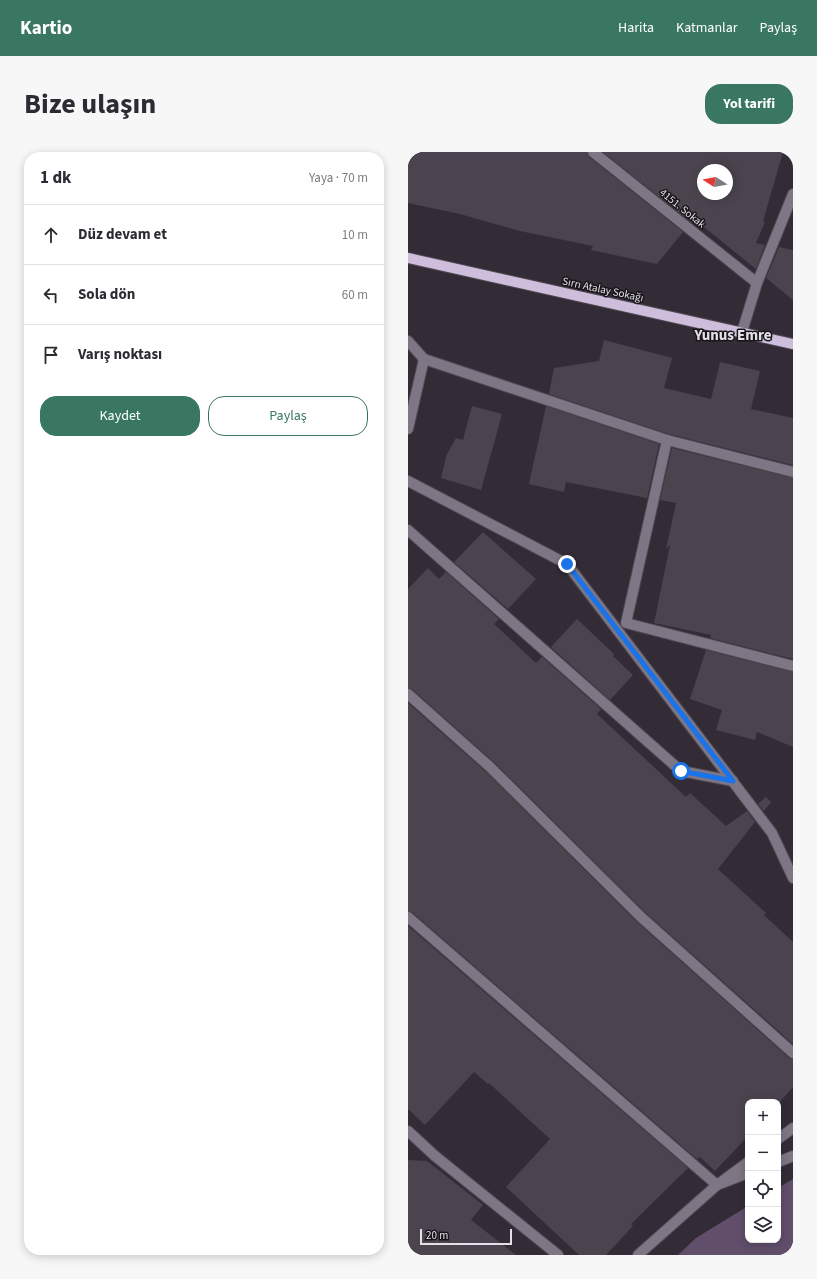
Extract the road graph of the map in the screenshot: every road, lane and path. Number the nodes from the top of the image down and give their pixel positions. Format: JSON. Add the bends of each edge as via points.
{"nodes":[{"id":1,"x":593,"y":152,"type":"edge"},
{"id":2,"x":793,"y":194,"type":"edge"},
{"id":3,"x":408,"y":258,"type":"edge"},
{"id":4,"x":758,"y":283,"type":"junction"},
{"id":5,"x":742,"y":332,"type":"junction"},
{"id":6,"x":408,"y":341,"type":"edge"},
{"id":7,"x":793,"y":344,"type":"edge"},
{"id":8,"x":424,"y":359,"type":"junction"},
{"id":9,"x":408,"y":429,"type":"edge"},
{"id":10,"x":667,"y":440,"type":"junction"},
{"id":11,"x":793,"y":472,"type":"edge"},
{"id":12,"x":408,"y":481,"type":"edge"},
{"id":13,"x":408,"y":530,"type":"edge"},
{"id":14,"x":793,"y":666,"type":"edge"},
{"id":15,"x":408,"y":694,"type":"edge"},
{"id":16,"x":733,"y":781,"type":"junction"},
{"id":17,"x":793,"y":878,"type":"edge"},
{"id":18,"x":408,"y":917,"type":"edge"},
{"id":19,"x":793,"y":1053,"type":"edge"},
{"id":20,"x":793,"y":1128,"type":"edge"},
{"id":21,"x":408,"y":1131,"type":"edge"},
{"id":22,"x":781,"y":1137,"type":"edge"},
{"id":23,"x":793,"y":1156,"type":"edge"},
{"id":24,"x":781,"y":1161,"type":"edge"},
{"id":25,"x":745,"y":1164,"type":"edge"},
{"id":26,"x":745,"y":1174,"type":"edge"},
{"id":27,"x":717,"y":1185,"type":"junction"},
{"id":28,"x":558,"y":1255,"type":"edge"},
{"id":29,"x":638,"y":1255,"type":"edge"}],
"edges":[{"from":1,"to":4,"type":"street","name":"4151. Sokak"},
{"from":2,"to":4,"type":"street"},
{"from":3,"to":5,"type":"main road","name":"Sırrı Atalay Sokağı"},
{"from":4,"to":5,"type":"street"},
{"from":5,"to":7,"type":"main road","name":"Sırrı Atalay Sokağı"},
{"from":6,"to":8,"type":"street"},
{"from":8,"to":9,"type":"street"},
{"from":8,"to":10,"type":"street"},
{"from":10,"to":11,"type":"street"},
{"from":10,"to":14,"type":"street","via":[[626,623]]},
{"from":12,"to":16,"type":"street","via":[[567,564]]},
{"from":13,"to":16,"type":"street","via":[[681,771]]},
{"from":15,"to":19,"type":"street","via":[[490,767],[641,917]]},
{"from":16,"to":17,"type":"street","via":[[772,833]]},
{"from":18,"to":27,"type":"street"},
{"from":20,"to":22,"type":"street"},
{"from":21,"to":28,"type":"street"},
{"from":23,"to":24,"type":"street"},
{"from":25,"to":27,"type":"street"},
{"from":26,"to":27,"type":"street"},
{"from":27,"to":29,"type":"street"}]}
